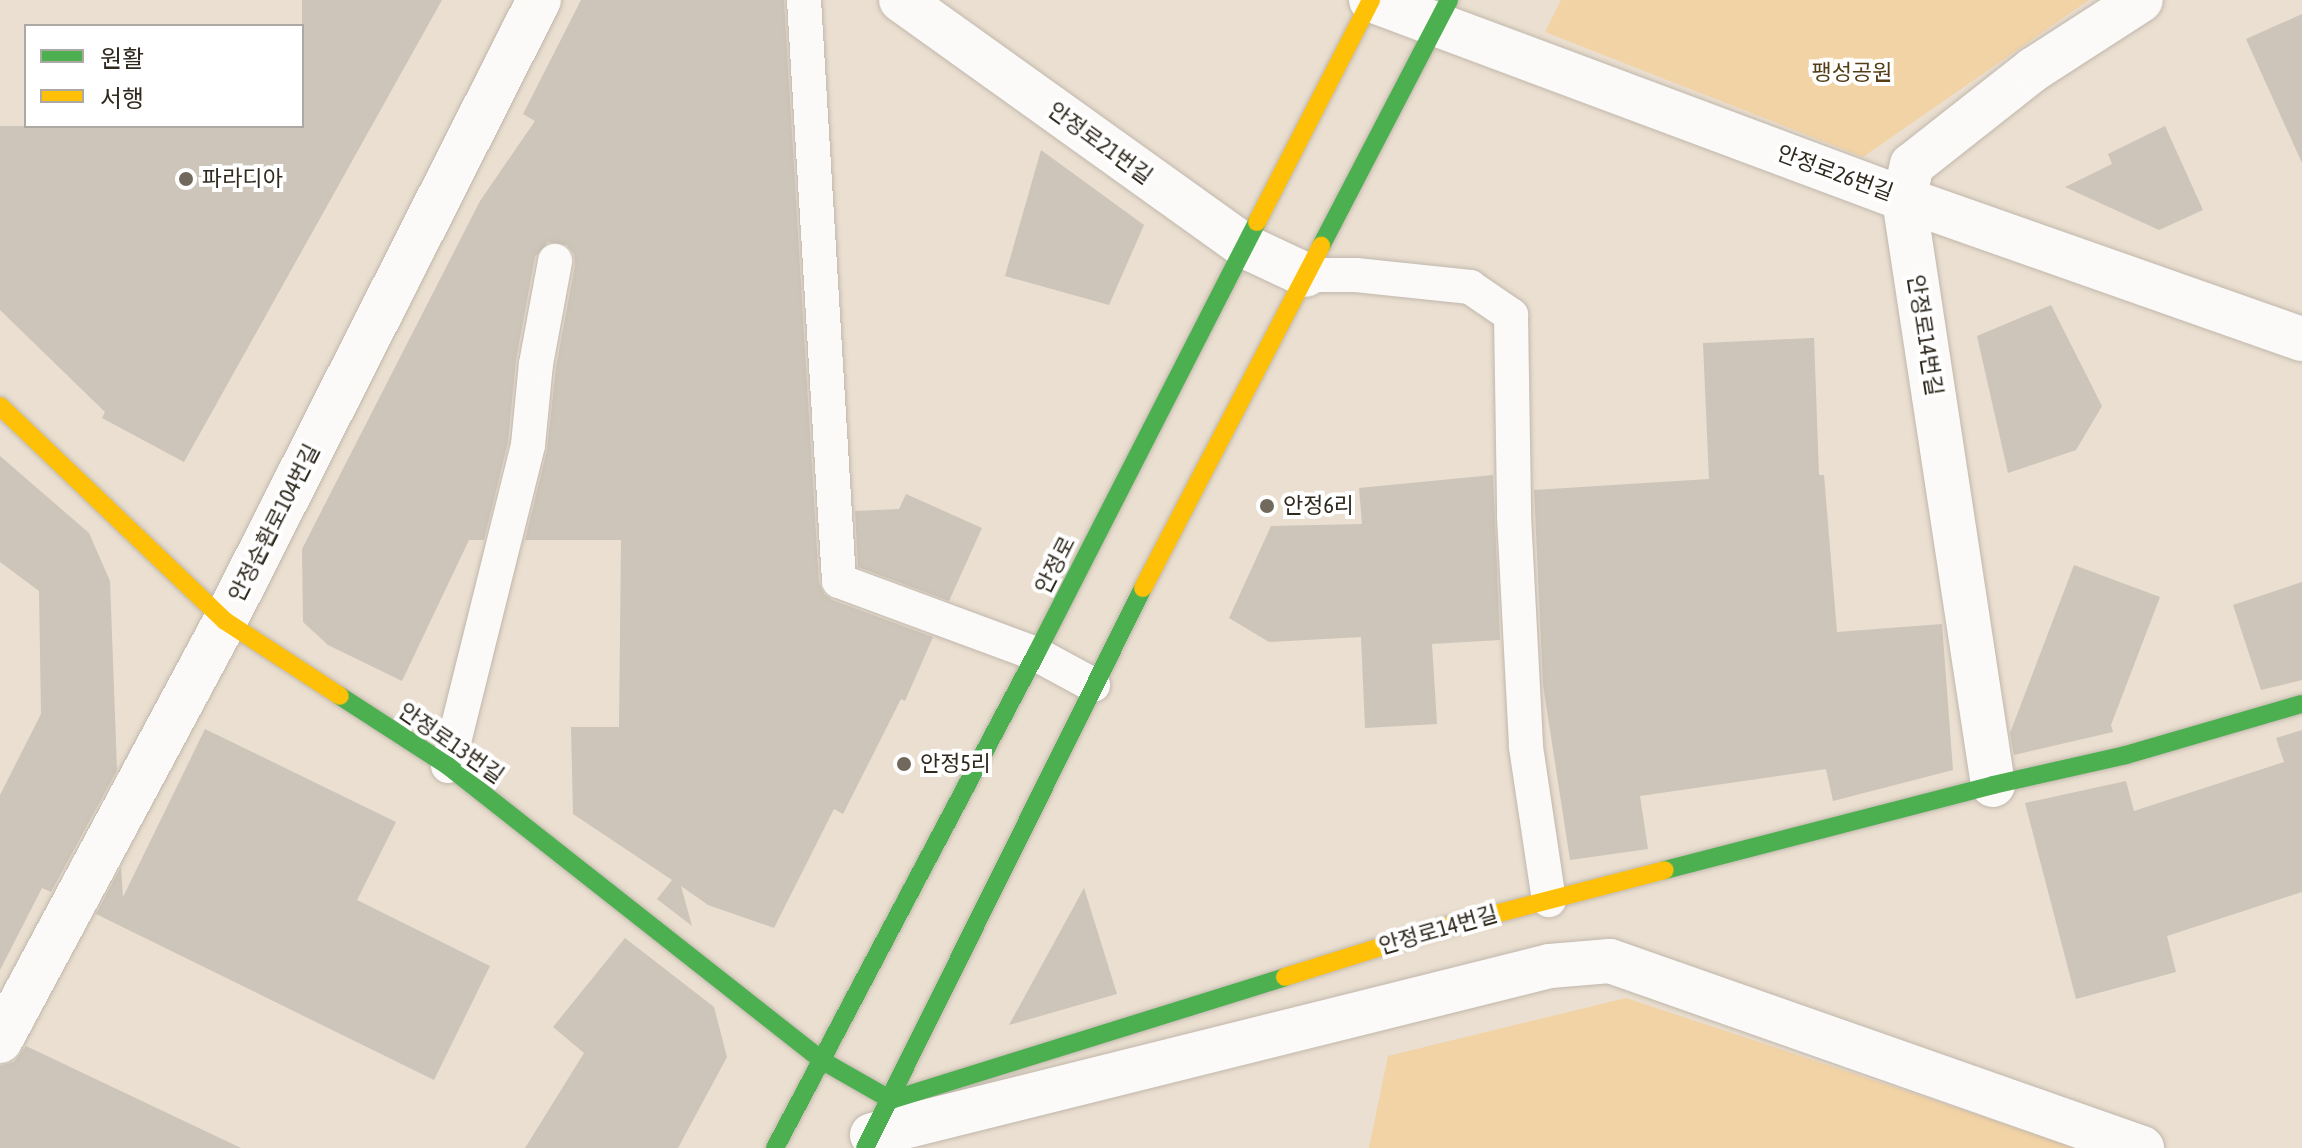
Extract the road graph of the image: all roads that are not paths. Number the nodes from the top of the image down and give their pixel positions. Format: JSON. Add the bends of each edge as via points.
{"nodes":[{"id":1,"x":539,"y":0,"type":"edge"},
{"id":2,"x":804,"y":0,"type":"edge"},
{"id":3,"x":901,"y":0,"type":"edge"},
{"id":4,"x":1371,"y":0,"type":"edge"},
{"id":5,"x":2141,"y":0,"type":"edge"},
{"id":6,"x":1443,"y":13,"type":"edge"},
{"id":7,"x":1904,"y":199,"type":"junction"},
{"id":8,"x":1244,"y":246,"type":"junction"},
{"id":9,"x":555,"y":261,"type":"dead end"},
{"id":10,"x":1306,"y":275,"type":"junction"},
{"id":11,"x":2302,"y":339,"type":"edge"},
{"id":12,"x":0,"y":406,"type":"edge"},
{"id":13,"x":225,"y":621,"type":"junction"},
{"id":14,"x":1036,"y":654,"type":"junction"},
{"id":15,"x":1093,"y":685,"type":"junction"},
{"id":16,"x":2302,"y":704,"type":"edge"},
{"id":17,"x":448,"y":766,"type":"junction"},
{"id":18,"x":1993,"y":785,"type":"junction"},
{"id":19,"x":1549,"y":900,"type":"junction"},
{"id":20,"x":0,"y":1041,"type":"edge"},
{"id":21,"x":821,"y":1060,"type":"junction"},
{"id":22,"x":876,"y":1127,"type":"edge"},
{"id":23,"x":775,"y":1148,"type":"edge"},
{"id":24,"x":2142,"y":1148,"type":"edge"}],
"edges":[{"from":1,"to":13,"type":"street","name":"안정순환로104번길"},
{"from":2,"to":14,"type":"lane","via":[[839,581]]},
{"from":3,"to":8,"type":"street","name":"안정로21번길"},
{"from":4,"to":6,"type":"street","name":"안정로26번길"},
{"from":4,"to":8,"type":"street","name":"안정로"},
{"from":5,"to":7,"type":"street","name":"안정로14번길","via":[[2034,69],[1912,165]]},
{"from":6,"to":7,"type":"street","name":"안정로26번길"},
{"from":6,"to":10,"type":"street"},
{"from":7,"to":11,"type":"street","name":"안정로26번길"},
{"from":7,"to":18,"type":"street","name":"안정로14번길"},
{"from":8,"to":10,"type":"street","name":"안정로21번길"},
{"from":8,"to":14,"type":"street","name":"안정로"},
{"from":9,"to":17,"type":"lane","via":[[528,445]]},
{"from":10,"to":15,"type":"street"},
{"from":10,"to":19,"type":"lane","via":[[1470,287],[1511,315],[1526,747]]},
{"from":12,"to":13,"type":"street","name":"안정로13번길"},
{"from":13,"to":17,"type":"street","name":"안정로13번길"},
{"from":13,"to":20,"type":"street","name":"안정순환로104번길"},
{"from":14,"to":15,"type":"lane"},
{"from":14,"to":21,"type":"street","name":"안정로"},
{"from":15,"to":22,"type":"street"},
{"from":16,"to":18,"type":"street","name":"안정로14번길","via":[[2126,755]]},
{"from":17,"to":21,"type":"street","name":"안정로13번길"},
{"from":18,"to":19,"type":"street","name":"안정로14번길"},
{"from":19,"to":22,"type":"street","name":"안정로14번길","via":[[1441,928]]},
{"from":21,"to":22,"type":"street","name":"안정로13번길"},
{"from":21,"to":23,"type":"street","name":"안정로"},
{"from":22,"to":24,"type":"street","via":[[1550,966],[1610,961]]}]}
